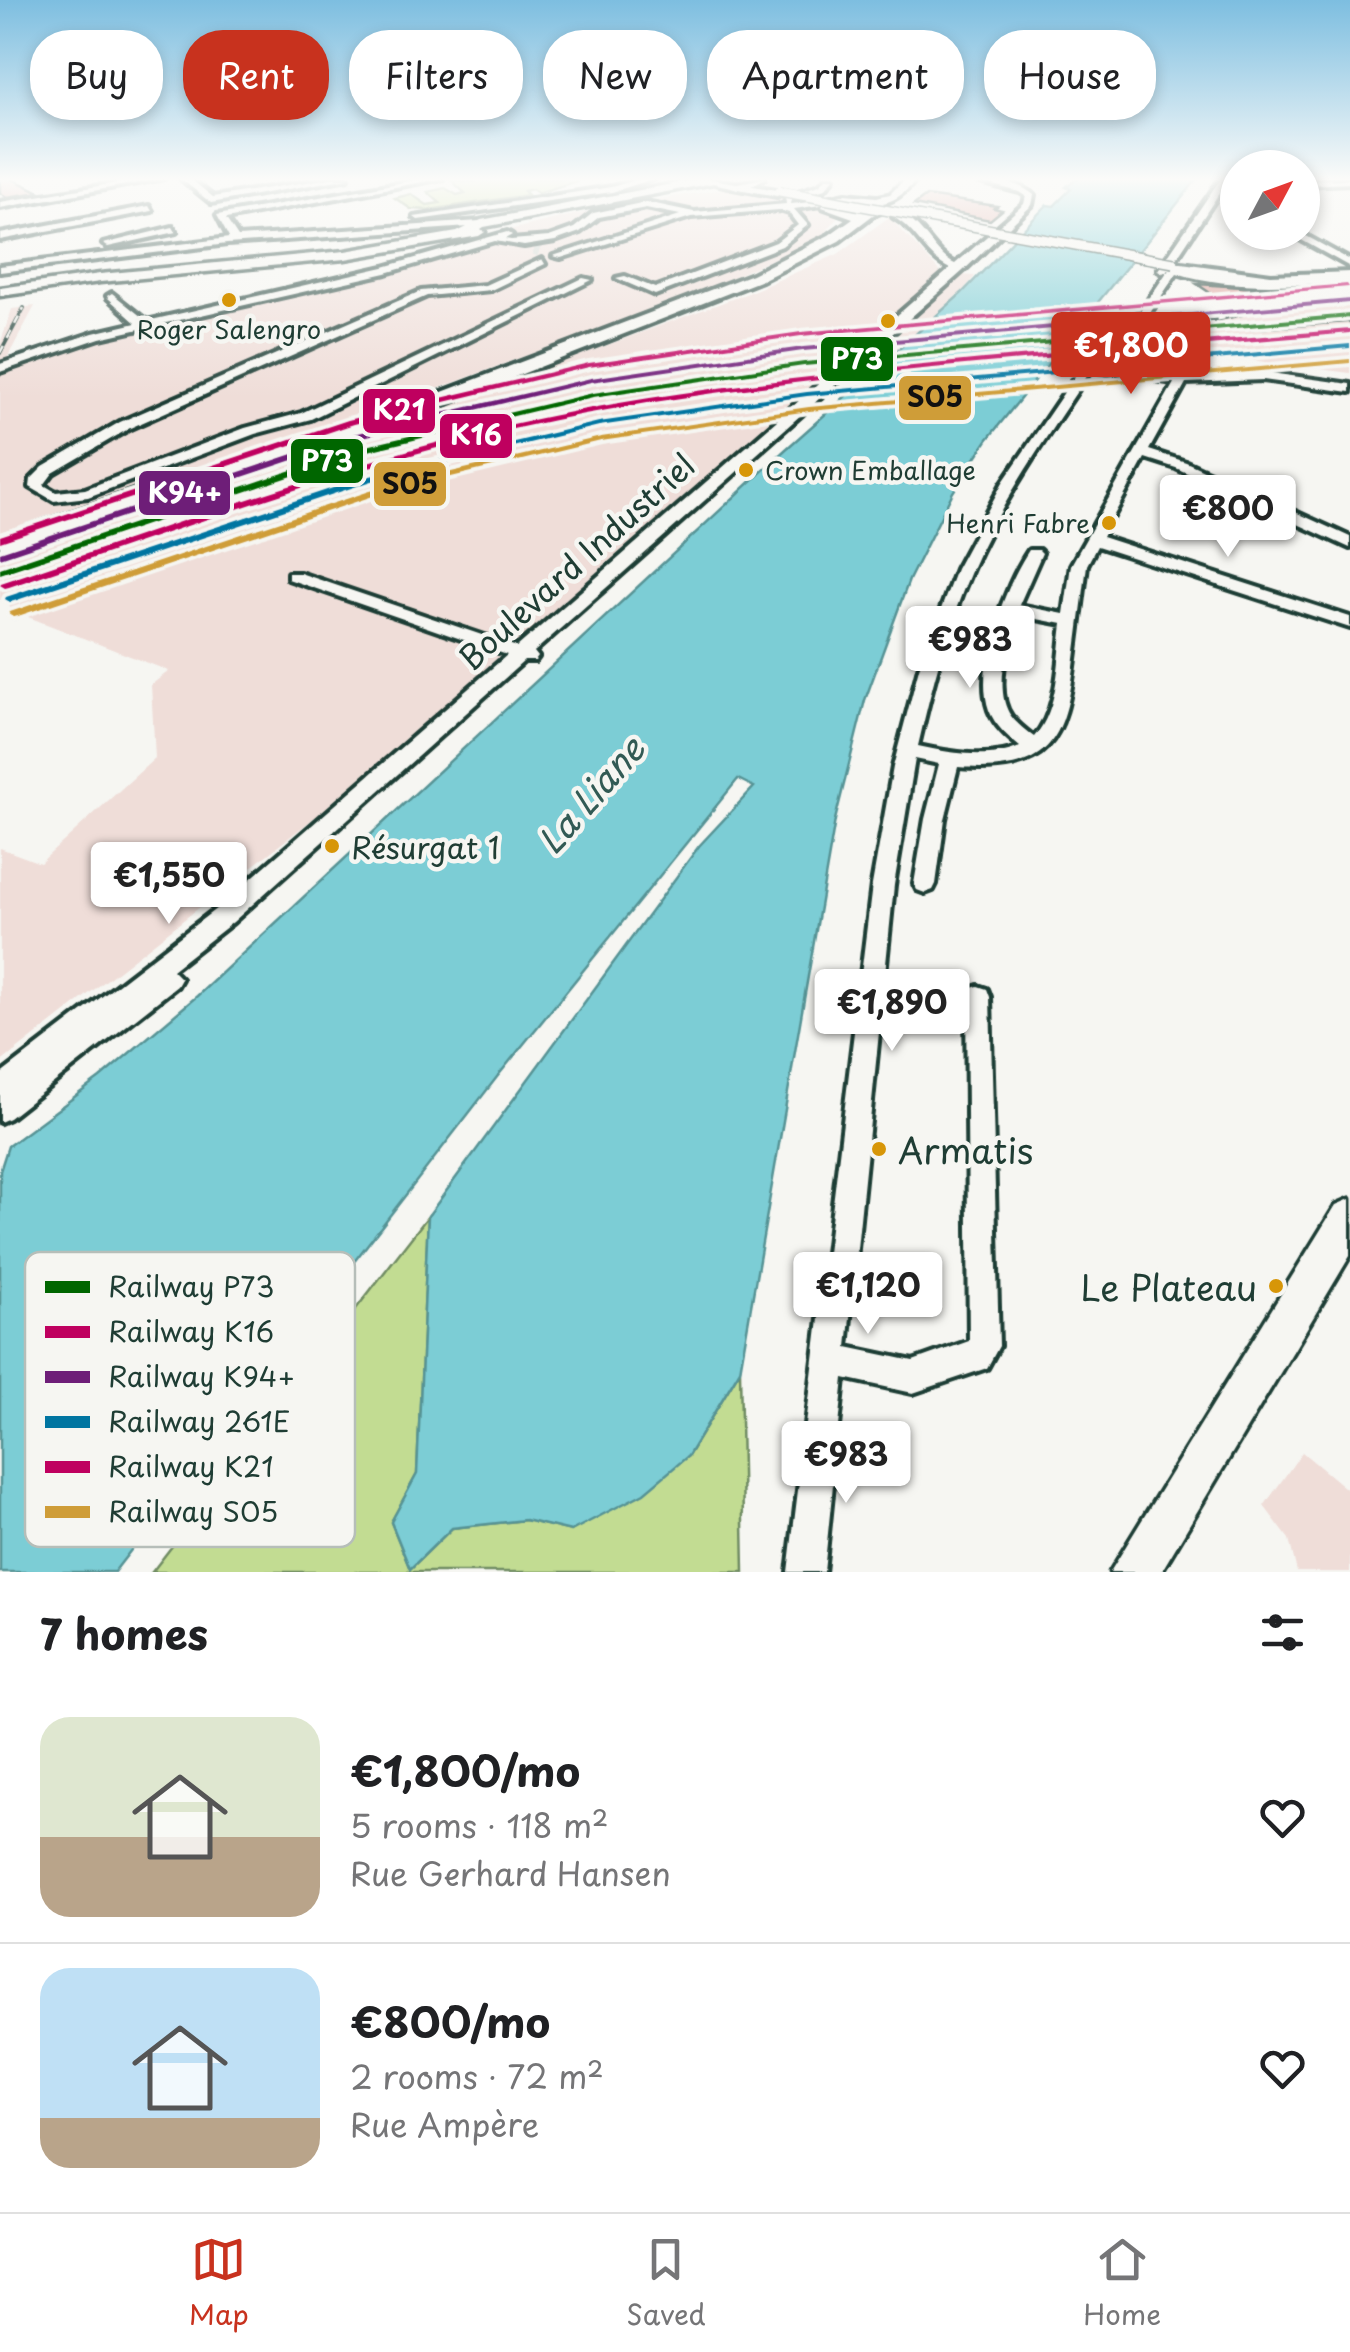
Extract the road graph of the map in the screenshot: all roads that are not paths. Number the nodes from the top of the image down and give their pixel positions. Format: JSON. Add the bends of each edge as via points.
{"nodes":[{"id":1,"x":70,"y":251,"type":"edge"},
{"id":2,"x":145,"y":251,"type":"edge"},
{"id":3,"x":367,"y":251,"type":"edge"},
{"id":4,"x":454,"y":251,"type":"edge"},
{"id":5,"x":523,"y":251,"type":"edge"},
{"id":6,"x":524,"y":251,"type":"edge"},
{"id":7,"x":534,"y":251,"type":"tunnel mouth"},
{"id":8,"x":760,"y":251,"type":"edge"},
{"id":9,"x":795,"y":251,"type":"edge"},
{"id":10,"x":808,"y":251,"type":"edge"},
{"id":11,"x":931,"y":251,"type":"edge"},
{"id":12,"x":980,"y":251,"type":"edge"},
{"id":13,"x":1093,"y":251,"type":"edge"},
{"id":14,"x":1098,"y":251,"type":"edge"},
{"id":15,"x":1178,"y":251,"type":"edge"},
{"id":16,"x":1191,"y":251,"type":"edge"},
{"id":17,"x":1327,"y":251,"type":"edge"},
{"id":18,"x":1350,"y":264,"type":"edge"},
{"id":19,"x":963,"y":266,"type":"junction"},
{"id":20,"x":21,"y":267,"type":"junction"},
{"id":21,"x":1182,"y":267,"type":"junction"},
{"id":22,"x":0,"y":269,"type":"edge"},
{"id":23,"x":1350,"y":276,"type":"edge"},
{"id":24,"x":473,"y":289,"type":"edge"},
{"id":25,"x":473,"y":289,"type":"edge"},
{"id":26,"x":473,"y":289,"type":"edge"},
{"id":27,"x":473,"y":289,"type":"edge"},
{"id":28,"x":0,"y":292,"type":"edge"},
{"id":29,"x":112,"y":296,"type":"dead end"},
{"id":30,"x":1129,"y":320,"type":"junction"},
{"id":31,"x":144,"y":323,"type":"junction"},
{"id":32,"x":1088,"y":366,"type":"junction"},
{"id":33,"x":0,"y":368,"type":"edge"},
{"id":34,"x":1181,"y":381,"type":"junction"},
{"id":35,"x":1350,"y":388,"type":"edge"},
{"id":36,"x":1141,"y":452,"type":"junction"},
{"id":37,"x":1092,"y":539,"type":"junction"},
{"id":38,"x":0,"y":541,"type":"edge"},
{"id":39,"x":1350,"y":543,"type":"edge"},
{"id":40,"x":1034,"y":553,"type":"dead end"},
{"id":41,"x":294,"y":576,"type":"dead end"},
{"id":42,"x":1011,"y":608,"type":"junction"},
{"id":43,"x":1070,"y":620,"type":"junction"},
{"id":44,"x":1350,"y":624,"type":"edge"},
{"id":45,"x":526,"y":656,"type":"junction"},
{"id":46,"x":1035,"y":748,"type":"junction"},
{"id":47,"x":907,"y":751,"type":"junction"},
{"id":48,"x":950,"y":760,"type":"junction"},
{"id":49,"x":925,"y":884,"type":"dead end"},
{"id":50,"x":978,"y":997,"type":"dead end"},
{"id":51,"x":0,"y":1091,"type":"edge"},
{"id":52,"x":0,"y":1109,"type":"edge"},
{"id":53,"x":1350,"y":1219,"type":"edge"},
{"id":54,"x":830,"y":1359,"type":"junction"},
{"id":55,"x":806,"y":1572,"type":"edge"},
{"id":56,"x":1134,"y":1572,"type":"edge"}],
"edges":[{"from":1,"to":20,"type":"street"},
{"from":2,"to":20,"type":"street"},
{"from":3,"to":28,"type":"main road"},
{"from":4,"to":31,"type":"street"},
{"from":5,"to":24,"type":"street"},
{"from":6,"to":27,"type":"street","via":[[487,288]]},
{"from":7,"to":8,"type":"street","via":[[667,287]]},
{"from":9,"to":38,"type":"highway","via":[[730,283],[350,427],[148,486]]},
{"from":10,"to":38,"type":"highway","via":[[367,427]]},
{"from":11,"to":19,"type":"street","via":[[938,262]]},
{"from":12,"to":19,"type":"street","name":"Boulevard Industriel"},
{"from":13,"to":21,"type":"street","bridge":true},
{"from":14,"to":21,"type":"street","bridge":true},
{"from":15,"to":30,"type":"street"},
{"from":16,"to":21,"type":"street"},
{"from":17,"to":18,"type":"street"},
{"from":19,"to":45,"type":"street","name":"Boulevard Industriel"},
{"from":20,"to":22,"type":"street"},
{"from":21,"to":23,"type":"street","via":[[1280,281]]},
{"from":21,"to":30,"type":"street","via":[[1144,314]]},
{"from":25,"to":26,"type":"street","via":[[306,416],[88,493],[40,492],[36,482],[48,470],[132,422],[425,293]]},
{"from":29,"to":31,"type":"street"},
{"from":30,"to":32,"type":"street"},
{"from":31,"to":33,"type":"street"},
{"from":32,"to":34,"type":"street"},
{"from":32,"to":47,"type":"street","via":[[990,516],[943,622]]},
{"from":34,"to":35,"type":"street","via":[[1259,376]]},
{"from":34,"to":36,"type":"street"},
{"from":36,"to":37,"type":"street"},
{"from":36,"to":39,"type":"street"},
{"from":37,"to":43,"type":"street","via":[[1075,579]]},
{"from":37,"to":44,"type":"street"},
{"from":40,"to":42,"type":"street"},
{"from":41,"to":45,"type":"street"},
{"from":42,"to":43,"type":"street"},
{"from":42,"to":46,"type":"street","via":[[994,697],[1002,718]]},
{"from":43,"to":46,"type":"street","via":[[1056,724]]},
{"from":45,"to":51,"type":"street","name":"Boulevard Industriel","via":[[225,916]]},
{"from":45,"to":52,"type":"street","name":"Boulevard Industriel","via":[[244,917]]},
{"from":46,"to":48,"type":"street","via":[[1000,760]]},
{"from":47,"to":48,"type":"street"},
{"from":47,"to":54,"type":"street","via":[[883,886]]},
{"from":48,"to":49,"type":"street"},
{"from":50,"to":54,"type":"street","via":[[984,1346],[976,1357],[913,1377]]},
{"from":53,"to":56,"type":"main road"},
{"from":54,"to":55,"type":"street"}]}
